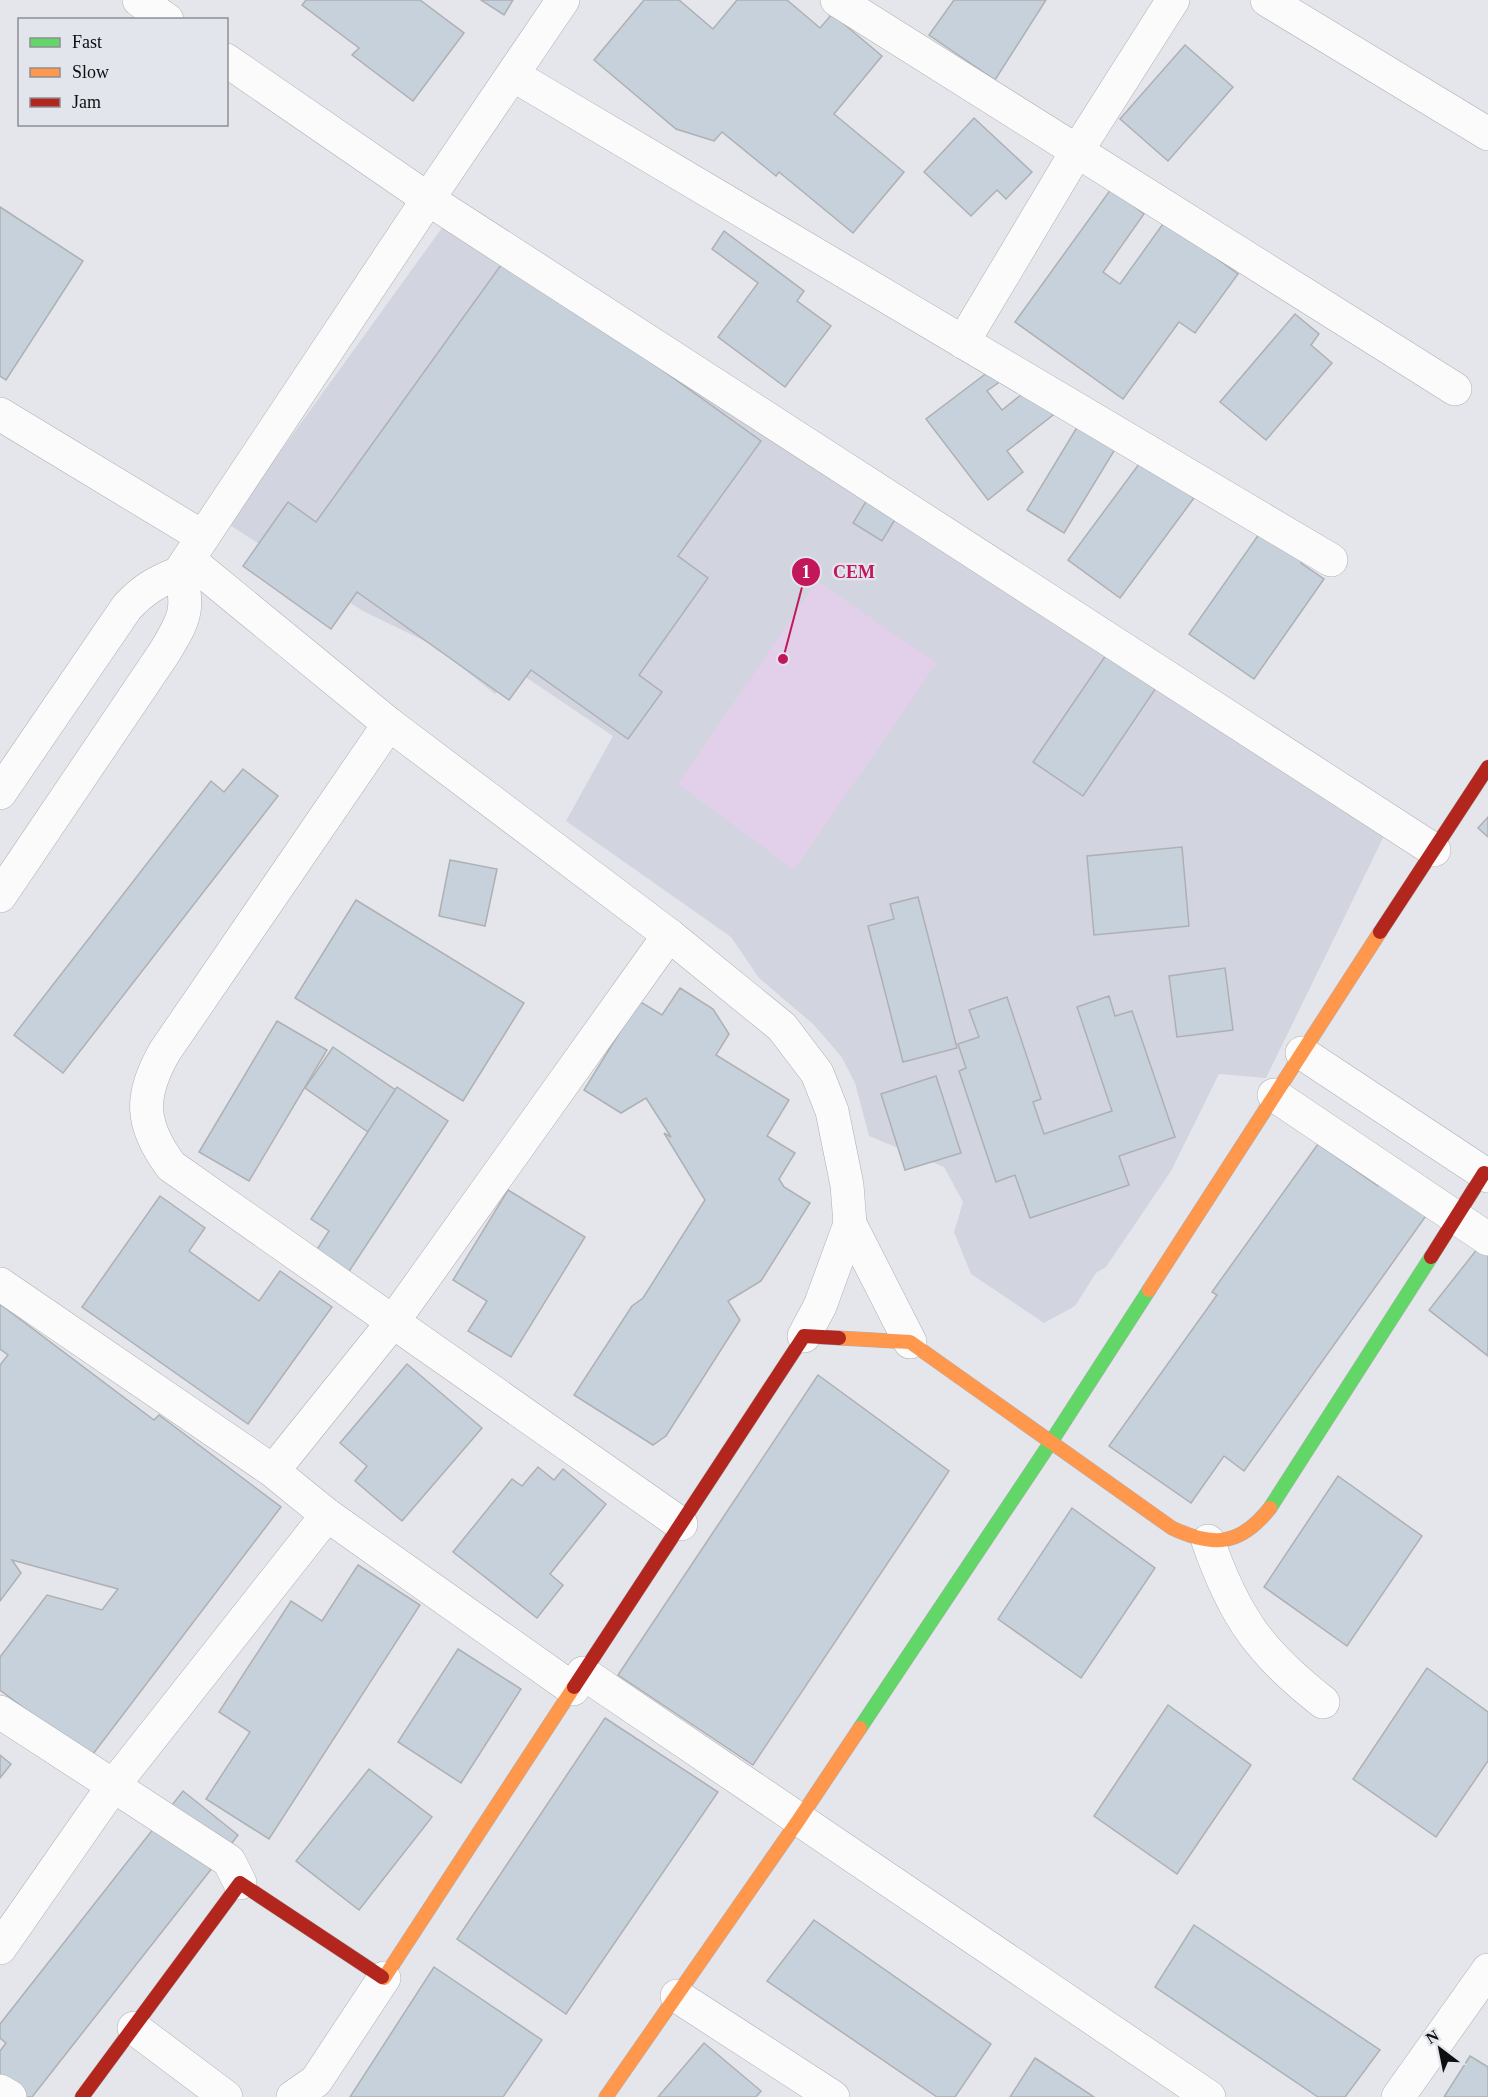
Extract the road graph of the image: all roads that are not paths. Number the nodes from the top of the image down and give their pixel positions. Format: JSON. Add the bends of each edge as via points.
{"nodes":[{"id":1,"x":139,"y":0,"type":"edge"},
{"id":2,"x":563,"y":0,"type":"edge"},
{"id":3,"x":837,"y":0,"type":"edge"},
{"id":4,"x":1173,"y":0,"type":"edge"},
{"id":5,"x":1267,"y":0,"type":"edge"},
{"id":6,"x":164,"y":18,"type":"edge"},
{"id":7,"x":228,"y":61,"type":"edge"},
{"id":8,"x":513,"y":75,"type":"junction"},
{"id":9,"x":1488,"y":134,"type":"edge"},
{"id":10,"x":1077,"y":151,"type":"junction"},
{"id":11,"x":428,"y":199,"type":"junction"},
{"id":12,"x":963,"y":342,"type":"junction"},
{"id":13,"x":1455,"y":389,"type":"dead end"},
{"id":14,"x":0,"y":414,"type":"edge"},
{"id":15,"x":190,"y":557,"type":"junction"},
{"id":16,"x":1331,"y":560,"type":"dead end"},
{"id":17,"x":389,"y":724,"type":"junction"},
{"id":18,"x":1488,"y":767,"type":"edge"},
{"id":19,"x":0,"y":793,"type":"edge"},
{"id":20,"x":1434,"y":850,"type":"junction"},
{"id":21,"x":0,"y":896,"type":"edge"},
{"id":22,"x":669,"y":934,"type":"junction"},
{"id":23,"x":1302,"y":1053,"type":"junction"},
{"id":24,"x":1274,"y":1095,"type":"junction"},
{"id":25,"x":1486,"y":1175,"type":"edge"},
{"id":26,"x":1455,"y":1218,"type":"junction"},
{"id":27,"x":850,"y":1224,"type":"junction"},
{"id":28,"x":1488,"y":1239,"type":"edge"},
{"id":29,"x":0,"y":1284,"type":"edge"},
{"id":30,"x":392,"y":1323,"type":"junction"},
{"id":31,"x":804,"y":1336,"type":"junction"},
{"id":32,"x":910,"y":1342,"type":"junction"},
{"id":33,"x":1051,"y":1442,"type":"junction"},
{"id":34,"x":273,"y":1471,"type":"junction"},
{"id":35,"x":327,"y":1515,"type":"junction"},
{"id":36,"x":681,"y":1524,"type":"junction"},
{"id":37,"x":1208,"y":1541,"type":"junction"},
{"id":38,"x":578,"y":1681,"type":"junction"},
{"id":39,"x":1323,"y":1702,"type":"dead end"},
{"id":40,"x":0,"y":1712,"type":"edge"},
{"id":41,"x":113,"y":1786,"type":"junction"},
{"id":42,"x":798,"y":1821,"type":"junction"},
{"id":43,"x":240,"y":1883,"type":"junction"},
{"id":44,"x":0,"y":1948,"type":"edge"},
{"id":45,"x":1488,"y":1970,"type":"edge"},
{"id":46,"x":384,"y":1978,"type":"junction"},
{"id":47,"x":677,"y":1996,"type":"junction"},
{"id":48,"x":1477,"y":2008,"type":"edge"},
{"id":49,"x":134,"y":2028,"type":"junction"},
{"id":50,"x":0,"y":2091,"type":"edge"},
{"id":51,"x":10,"y":2097,"type":"edge"},
{"id":52,"x":82,"y":2097,"type":"edge"},
{"id":53,"x":226,"y":2097,"type":"edge"},
{"id":54,"x":293,"y":2097,"type":"edge"},
{"id":55,"x":606,"y":2097,"type":"edge"},
{"id":56,"x":833,"y":2097,"type":"edge"},
{"id":57,"x":1209,"y":2097,"type":"edge"},
{"id":58,"x":1398,"y":2097,"type":"edge"}],
"edges":[{"from":1,"to":6,"type":"street"},
{"from":2,"to":8,"type":"street"},
{"from":3,"to":10,"type":"street"},
{"from":4,"to":10,"type":"street"},
{"from":5,"to":9,"type":"street"},
{"from":7,"to":11,"type":"street"},
{"from":8,"to":11,"type":"street"},
{"from":8,"to":12,"type":"street"},
{"from":10,"to":12,"type":"street"},
{"from":10,"to":13,"type":"street"},
{"from":11,"to":15,"type":"street"},
{"from":11,"to":20,"type":"street"},
{"from":12,"to":16,"type":"street"},
{"from":14,"to":15,"type":"street"},
{"from":15,"to":17,"type":"street"},
{"from":15,"to":19,"type":"street","via":[[127,606]]},
{"from":15,"to":21,"type":"street","via":[[181,625]]},
{"from":17,"to":22,"type":"street"},
{"from":17,"to":30,"type":"street","via":[[165,1051],[153,1073],[147,1097],[148,1122],[157,1146],[171,1166]]},
{"from":18,"to":20,"type":"street"},
{"from":20,"to":23,"type":"street"},
{"from":22,"to":27,"type":"street","via":[[782,1026],[817,1073],[832,1111],[847,1185]]},
{"from":22,"to":30,"type":"street"},
{"from":23,"to":24,"type":"street"},
{"from":23,"to":25,"type":"street"},
{"from":24,"to":26,"type":"street"},
{"from":24,"to":33,"type":"street"},
{"from":25,"to":26,"type":"street"},
{"from":26,"to":28,"type":"street"},
{"from":26,"to":37,"type":"street","via":[[1261,1521],[1227,1540]]},
{"from":27,"to":31,"type":"street","via":[[820,1306]]},
{"from":27,"to":32,"type":"street"},
{"from":29,"to":34,"type":"street"},
{"from":30,"to":34,"type":"street"},
{"from":30,"to":36,"type":"street"},
{"from":31,"to":32,"type":"street"},
{"from":31,"to":36,"type":"street"},
{"from":32,"to":33,"type":"street"},
{"from":33,"to":37,"type":"street","via":[[1172,1528],[1189,1538]]},
{"from":33,"to":42,"type":"street"},
{"from":34,"to":35,"type":"street"},
{"from":35,"to":38,"type":"street"},
{"from":35,"to":41,"type":"street"},
{"from":36,"to":38,"type":"street"},
{"from":37,"to":39,"type":"street","via":[[1221,1579],[1251,1632],[1291,1677]]},
{"from":38,"to":42,"type":"street"},
{"from":38,"to":46,"type":"street"},
{"from":40,"to":41,"type":"street"},
{"from":41,"to":43,"type":"street","via":[[229,1861]]},
{"from":41,"to":44,"type":"street"},
{"from":42,"to":47,"type":"street"},
{"from":42,"to":57,"type":"street"},
{"from":43,"to":46,"type":"street"},
{"from":43,"to":49,"type":"street"},
{"from":45,"to":48,"type":"street"},
{"from":46,"to":54,"type":"street","via":[[316,2081]]},
{"from":47,"to":55,"type":"street"},
{"from":47,"to":56,"type":"street"},
{"from":48,"to":58,"type":"street"},
{"from":49,"to":52,"type":"street"},
{"from":49,"to":53,"type":"street"},
{"from":50,"to":51,"type":"street"}]}
